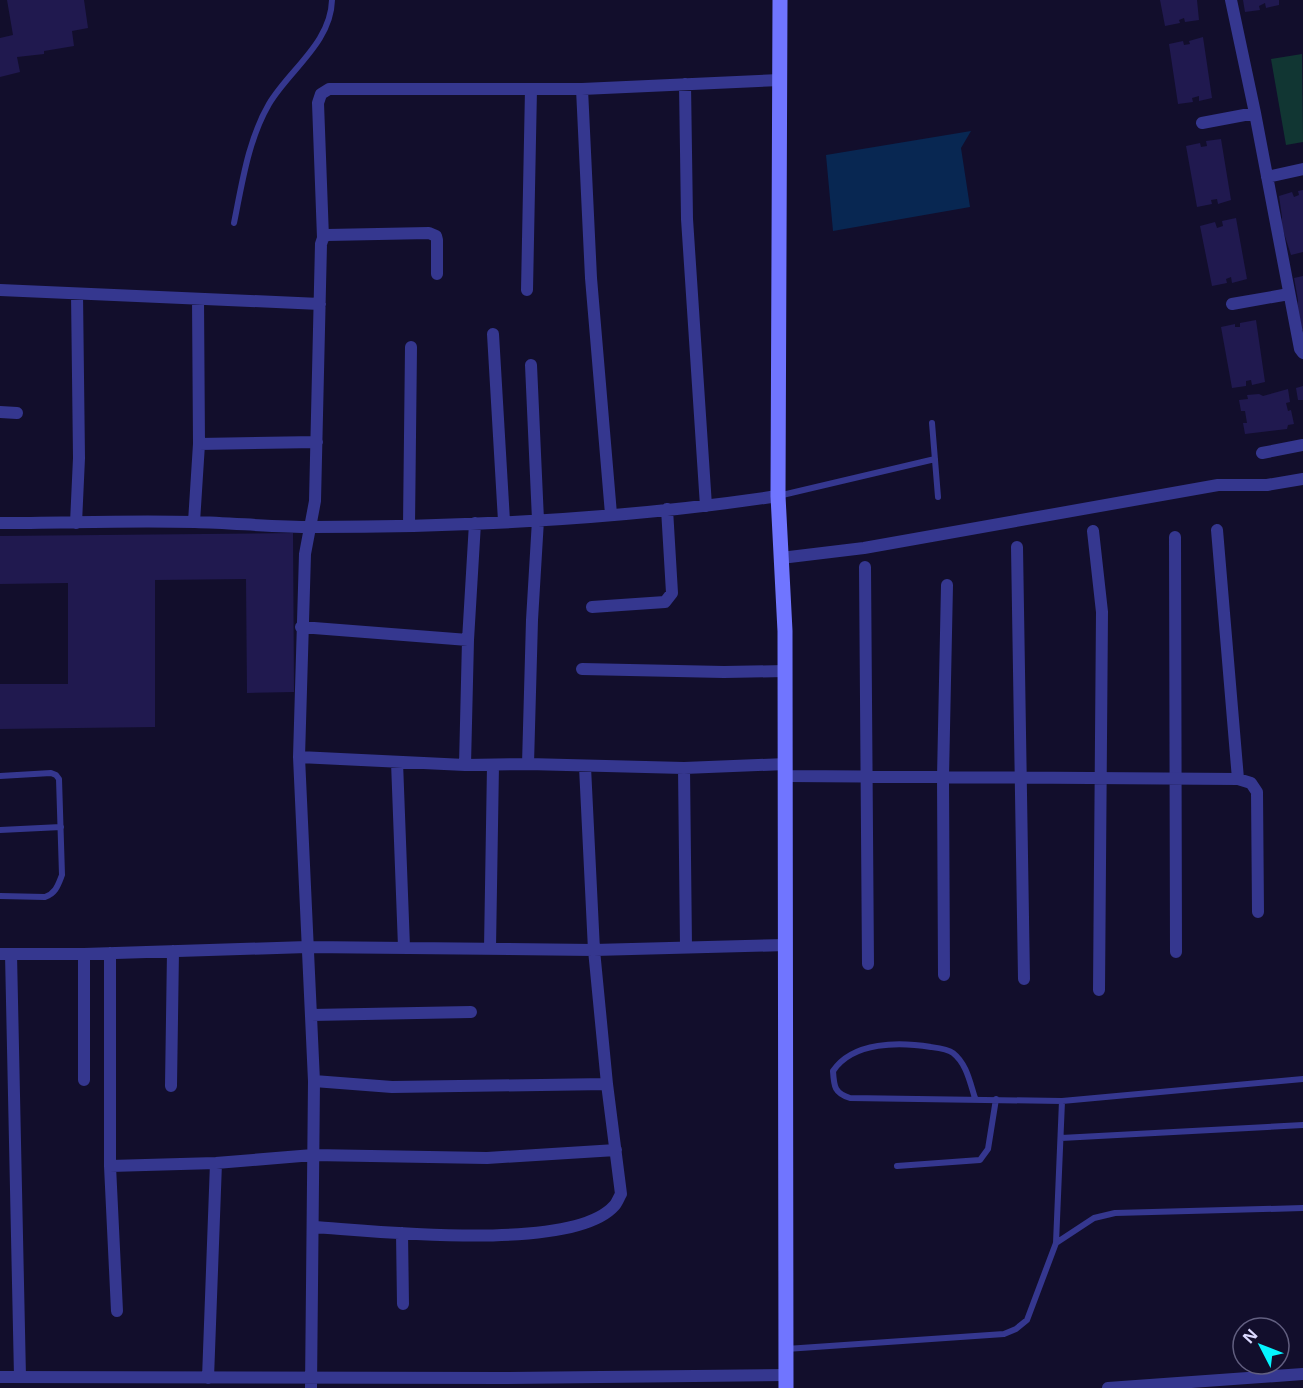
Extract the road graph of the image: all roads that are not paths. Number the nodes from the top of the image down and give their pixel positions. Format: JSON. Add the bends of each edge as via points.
{"nodes":[{"id":1,"x":332,"y":0,"type":"edge"},
{"id":2,"x":780,"y":0,"type":"edge"},
{"id":3,"x":1232,"y":0,"type":"edge"},
{"id":4,"x":780,"y":80,"type":"junction"},
{"id":5,"x":686,"y":84,"type":"junction"},
{"id":6,"x":531,"y":89,"type":"junction"},
{"id":7,"x":582,"y":89,"type":"junction"},
{"id":8,"x":1255,"y":113,"type":"junction"},
{"id":9,"x":1202,"y":123,"type":"dead end"},
{"id":10,"x":1303,"y":169,"type":"edge"},
{"id":11,"x":1267,"y":177,"type":"junction"},
{"id":12,"x":234,"y":223,"type":"dead end"},
{"id":13,"x":323,"y":237,"type":"junction"},
{"id":14,"x":437,"y":274,"type":"dead end"},
{"id":15,"x":0,"y":290,"type":"edge"},
{"id":16,"x":527,"y":290,"type":"dead end"},
{"id":17,"x":77,"y":294,"type":"junction"},
{"id":18,"x":1289,"y":294,"type":"junction"},
{"id":19,"x":198,"y":299,"type":"junction"},
{"id":20,"x":320,"y":304,"type":"junction"},
{"id":21,"x":1232,"y":304,"type":"dead end"},
{"id":22,"x":493,"y":334,"type":"dead end"},
{"id":23,"x":411,"y":347,"type":"dead end"},
{"id":24,"x":1303,"y":354,"type":"edge"},
{"id":25,"x":531,"y":365,"type":"dead end"},
{"id":26,"x":0,"y":412,"type":"edge"},
{"id":27,"x":16,"y":413,"type":"dead end"},
{"id":28,"x":932,"y":423,"type":"dead end"},
{"id":29,"x":317,"y":442,"type":"junction"},
{"id":30,"x":199,"y":444,"type":"junction"},
{"id":31,"x":1303,"y":445,"type":"edge"},
{"id":32,"x":1262,"y":453,"type":"dead end"},
{"id":33,"x":935,"y":459,"type":"junction"},
{"id":34,"x":1303,"y":479,"type":"edge"},
{"id":35,"x":778,"y":495,"type":"junction"},
{"id":36,"x":938,"y":497,"type":"dead end"},
{"id":37,"x":706,"y":506,"type":"junction"},
{"id":38,"x":667,"y":509,"type":"junction"},
{"id":39,"x":611,"y":514,"type":"junction"},
{"id":40,"x":504,"y":520,"type":"junction"},
{"id":41,"x":538,"y":520,"type":"junction"},
{"id":42,"x":194,"y":522,"type":"junction"},
{"id":43,"x":0,"y":523,"type":"edge"},
{"id":44,"x":76,"y":523,"type":"junction"},
{"id":45,"x":475,"y":523,"type":"junction"},
{"id":46,"x":409,"y":525,"type":"junction"},
{"id":47,"x":310,"y":527,"type":"junction"},
{"id":48,"x":1093,"y":531,"type":"dead end"},
{"id":49,"x":1216,"y":531,"type":"dead end"},
{"id":50,"x":1175,"y":537,"type":"dead end"},
{"id":51,"x":1017,"y":547,"type":"dead end"},
{"id":52,"x":782,"y":558,"type":"junction"},
{"id":53,"x":865,"y":567,"type":"dead end"},
{"id":54,"x":947,"y":585,"type":"dead end"},
{"id":55,"x":592,"y":606,"type":"dead end"},
{"id":56,"x":302,"y":627,"type":"junction"},
{"id":57,"x":468,"y":640,"type":"junction"},
{"id":58,"x":582,"y":669,"type":"dead end"},
{"id":59,"x":785,"y":671,"type":"junction"},
{"id":60,"x":299,"y":757,"type":"junction"},
{"id":61,"x":398,"y":762,"type":"junction"},
{"id":62,"x":528,"y":764,"type":"junction"},
{"id":63,"x":465,"y":765,"type":"junction"},
{"id":64,"x":493,"y":765,"type":"junction"},
{"id":65,"x":585,"y":767,"type":"junction"},
{"id":66,"x":684,"y":768,"type":"junction"},
{"id":67,"x":786,"y":770,"type":"junction"},
{"id":68,"x":0,"y":776,"type":"edge"},
{"id":69,"x":866,"y":777,"type":"junction"},
{"id":70,"x":943,"y":777,"type":"junction"},
{"id":71,"x":1022,"y":777,"type":"junction"},
{"id":72,"x":1101,"y":778,"type":"junction"},
{"id":73,"x":1177,"y":778,"type":"junction"},
{"id":74,"x":1238,"y":778,"type":"junction"},
{"id":75,"x":61,"y":827,"type":"junction"},
{"id":76,"x":0,"y":830,"type":"edge"},
{"id":77,"x":0,"y":896,"type":"edge"},
{"id":78,"x":1258,"y":912,"type":"dead end"},
{"id":79,"x":786,"y":945,"type":"junction"},
{"id":80,"x":307,"y":947,"type":"junction"},
{"id":81,"x":404,"y":947,"type":"junction"},
{"id":82,"x":686,"y":947,"type":"junction"},
{"id":83,"x":490,"y":948,"type":"junction"},
{"id":84,"x":594,"y":950,"type":"junction"},
{"id":85,"x":172,"y":951,"type":"junction"},
{"id":86,"x":1176,"y":952,"type":"dead end"},
{"id":87,"x":110,"y":953,"type":"junction"},
{"id":88,"x":5,"y":954,"type":"edge"},
{"id":89,"x":84,"y":954,"type":"junction"},
{"id":90,"x":868,"y":964,"type":"dead end"},
{"id":91,"x":944,"y":975,"type":"dead end"},
{"id":92,"x":1024,"y":979,"type":"dead end"},
{"id":93,"x":1099,"y":990,"type":"dead end"},
{"id":94,"x":471,"y":1012,"type":"dead end"},
{"id":95,"x":311,"y":1015,"type":"junction"},
{"id":96,"x":1303,"y":1079,"type":"edge"},
{"id":97,"x":84,"y":1080,"type":"dead end"},
{"id":98,"x":314,"y":1082,"type":"junction"},
{"id":99,"x":607,"y":1084,"type":"junction"},
{"id":100,"x":171,"y":1086,"type":"dead end"},
{"id":101,"x":975,"y":1098,"type":"junction"},
{"id":102,"x":996,"y":1099,"type":"junction"},
{"id":103,"x":1062,"y":1101,"type":"junction"},
{"id":104,"x":1303,"y":1125,"type":"edge"},
{"id":105,"x":1061,"y":1138,"type":"junction"},
{"id":106,"x":616,"y":1150,"type":"junction"},
{"id":107,"x":313,"y":1155,"type":"junction"},
{"id":108,"x":216,"y":1163,"type":"junction"},
{"id":109,"x":110,"y":1166,"type":"junction"},
{"id":110,"x":897,"y":1166,"type":"dead end"},
{"id":111,"x":1303,"y":1208,"type":"edge"},
{"id":112,"x":314,"y":1227,"type":"junction"},
{"id":113,"x":402,"y":1233,"type":"junction"},
{"id":114,"x":1056,"y":1243,"type":"junction"},
{"id":115,"x":403,"y":1304,"type":"dead end"},
{"id":116,"x":117,"y":1311,"type":"dead end"},
{"id":117,"x":786,"y":1349,"type":"junction"},
{"id":118,"x":1303,"y":1374,"type":"edge"},
{"id":119,"x":0,"y":1377,"type":"edge"},
{"id":120,"x":20,"y":1377,"type":"junction"},
{"id":121,"x":208,"y":1378,"type":"junction"},
{"id":122,"x":786,"y":1381,"type":"edge"},
{"id":123,"x":160,"y":1383,"type":"edge"},
{"id":124,"x":232,"y":1383,"type":"edge"},
{"id":125,"x":311,"y":1383,"type":"edge"},
{"id":126,"x":504,"y":1383,"type":"edge"},
{"id":127,"x":1108,"y":1388,"type":"edge"}],
"edges":[{"from":1,"to":12,"type":"lane","via":[[327,27],[269,103],[261,120]]},
{"from":2,"to":4,"type":"street"},
{"from":3,"to":8,"type":"street"},
{"from":4,"to":5,"type":"street"},
{"from":4,"to":35,"type":"street"},
{"from":5,"to":7,"type":"street"},
{"from":5,"to":37,"type":"street","via":[[687,219]]},
{"from":6,"to":7,"type":"street"},
{"from":6,"to":13,"type":"street","via":[[329,89],[321,94],[318,103]]},
{"from":6,"to":16,"type":"street"},
{"from":7,"to":39,"type":"street","via":[[591,278]]},
{"from":8,"to":9,"type":"street"},
{"from":8,"to":11,"type":"street"},
{"from":10,"to":11,"type":"street"},
{"from":11,"to":18,"type":"street"},
{"from":13,"to":14,"type":"street","via":[[434,234]]},
{"from":13,"to":20,"type":"street"},
{"from":15,"to":17,"type":"street"},
{"from":17,"to":19,"type":"street"},
{"from":17,"to":44,"type":"street"},
{"from":18,"to":21,"type":"street"},
{"from":18,"to":24,"type":"street"},
{"from":19,"to":20,"type":"street"},
{"from":19,"to":30,"type":"street"},
{"from":20,"to":29,"type":"street"},
{"from":22,"to":40,"type":"street"},
{"from":23,"to":46,"type":"street"},
{"from":25,"to":41,"type":"street"},
{"from":26,"to":27,"type":"street"},
{"from":28,"to":33,"type":"lane"},
{"from":29,"to":30,"type":"street"},
{"from":29,"to":47,"type":"street"},
{"from":30,"to":42,"type":"street"},
{"from":31,"to":32,"type":"street"},
{"from":33,"to":35,"type":"lane"},
{"from":33,"to":36,"type":"lane"},
{"from":34,"to":52,"type":"street","via":[[1267,485],[1218,485],[864,548]]},
{"from":35,"to":37,"type":"street"},
{"from":35,"to":52,"type":"street"},
{"from":37,"to":38,"type":"street"},
{"from":38,"to":39,"type":"street"},
{"from":38,"to":55,"type":"street","via":[[670,598],[665,602]]},
{"from":39,"to":41,"type":"street"},
{"from":40,"to":41,"type":"street"},
{"from":40,"to":45,"type":"street"},
{"from":41,"to":62,"type":"street"},
{"from":42,"to":44,"type":"street"},
{"from":42,"to":47,"type":"street"},
{"from":43,"to":44,"type":"street"},
{"from":45,"to":46,"type":"street"},
{"from":45,"to":57,"type":"street"},
{"from":46,"to":47,"type":"street"},
{"from":47,"to":56,"type":"street"},
{"from":48,"to":72,"type":"street","via":[[1102,612]]},
{"from":49,"to":74,"type":"street"},
{"from":50,"to":73,"type":"street"},
{"from":51,"to":71,"type":"street"},
{"from":52,"to":59,"type":"street"},
{"from":53,"to":69,"type":"street"},
{"from":54,"to":70,"type":"street"},
{"from":56,"to":57,"type":"street"},
{"from":56,"to":60,"type":"street"},
{"from":57,"to":63,"type":"street"},
{"from":58,"to":59,"type":"street"},
{"from":59,"to":67,"type":"street"},
{"from":60,"to":61,"type":"street"},
{"from":60,"to":80,"type":"street"},
{"from":61,"to":63,"type":"street"},
{"from":61,"to":81,"type":"street"},
{"from":62,"to":64,"type":"street"},
{"from":62,"to":65,"type":"street"},
{"from":63,"to":64,"type":"street"},
{"from":64,"to":83,"type":"street"},
{"from":65,"to":66,"type":"street"},
{"from":65,"to":84,"type":"street"},
{"from":66,"to":67,"type":"street"},
{"from":66,"to":82,"type":"street"},
{"from":67,"to":69,"type":"street"},
{"from":67,"to":79,"type":"street"},
{"from":68,"to":75,"type":"lane","via":[[56,775]]},
{"from":69,"to":70,"type":"street"},
{"from":69,"to":90,"type":"street"},
{"from":70,"to":71,"type":"street"},
{"from":70,"to":91,"type":"street"},
{"from":71,"to":72,"type":"street"},
{"from":71,"to":92,"type":"street"},
{"from":72,"to":73,"type":"street"},
{"from":72,"to":93,"type":"street"},
{"from":73,"to":74,"type":"street"},
{"from":73,"to":86,"type":"street"},
{"from":74,"to":78,"type":"street","via":[[1251,783],[1257,792]]},
{"from":75,"to":76,"type":"lane"},
{"from":75,"to":77,"type":"lane","via":[[62,875],[51,894]]},
{"from":79,"to":82,"type":"street"},
{"from":79,"to":117,"type":"street"},
{"from":80,"to":81,"type":"street"},
{"from":80,"to":85,"type":"street"},
{"from":80,"to":95,"type":"street"},
{"from":81,"to":83,"type":"street"},
{"from":82,"to":84,"type":"street"},
{"from":83,"to":84,"type":"street"},
{"from":84,"to":99,"type":"street"},
{"from":85,"to":87,"type":"street"},
{"from":85,"to":100,"type":"street"},
{"from":87,"to":89,"type":"street"},
{"from":87,"to":109,"type":"street"},
{"from":88,"to":89,"type":"street"},
{"from":88,"to":120,"type":"street"},
{"from":89,"to":97,"type":"street"},
{"from":94,"to":95,"type":"street"},
{"from":95,"to":98,"type":"street"},
{"from":96,"to":103,"type":"lane"},
{"from":98,"to":99,"type":"street","via":[[392,1087]]},
{"from":98,"to":107,"type":"street"},
{"from":99,"to":106,"type":"street"},
{"from":101,"to":101,"type":"lane","via":[[850,1098],[834,1088],[833,1071],[844,1059],[883,1045],[913,1044],[951,1051],[966,1069]]},
{"from":101,"to":102,"type":"lane"},
{"from":102,"to":103,"type":"lane"},
{"from":102,"to":110,"type":"lane","via":[[988,1149],[980,1160]]},
{"from":103,"to":105,"type":"lane"},
{"from":104,"to":105,"type":"lane"},
{"from":105,"to":114,"type":"lane"},
{"from":106,"to":107,"type":"street","via":[[487,1158]]},
{"from":106,"to":113,"type":"street","via":[[621,1194],[614,1206],[591,1221],[539,1234]]},
{"from":107,"to":108,"type":"street"},
{"from":107,"to":112,"type":"street"},
{"from":108,"to":109,"type":"street"},
{"from":108,"to":121,"type":"street"},
{"from":109,"to":116,"type":"street"},
{"from":111,"to":114,"type":"lane","via":[[1115,1213],[1094,1218]]},
{"from":112,"to":113,"type":"street"},
{"from":112,"to":125,"type":"street"},
{"from":113,"to":115,"type":"street"},
{"from":114,"to":117,"type":"lane","via":[[1027,1320],[1004,1334]]},
{"from":117,"to":122,"type":"street"},
{"from":118,"to":127,"type":"street"},
{"from":119,"to":120,"type":"street"},
{"from":120,"to":123,"type":"street"},
{"from":121,"to":123,"type":"street"},
{"from":121,"to":124,"type":"street"},
{"from":122,"to":126,"type":"street"},
{"from":124,"to":125,"type":"street"},
{"from":125,"to":126,"type":"street"}]}
